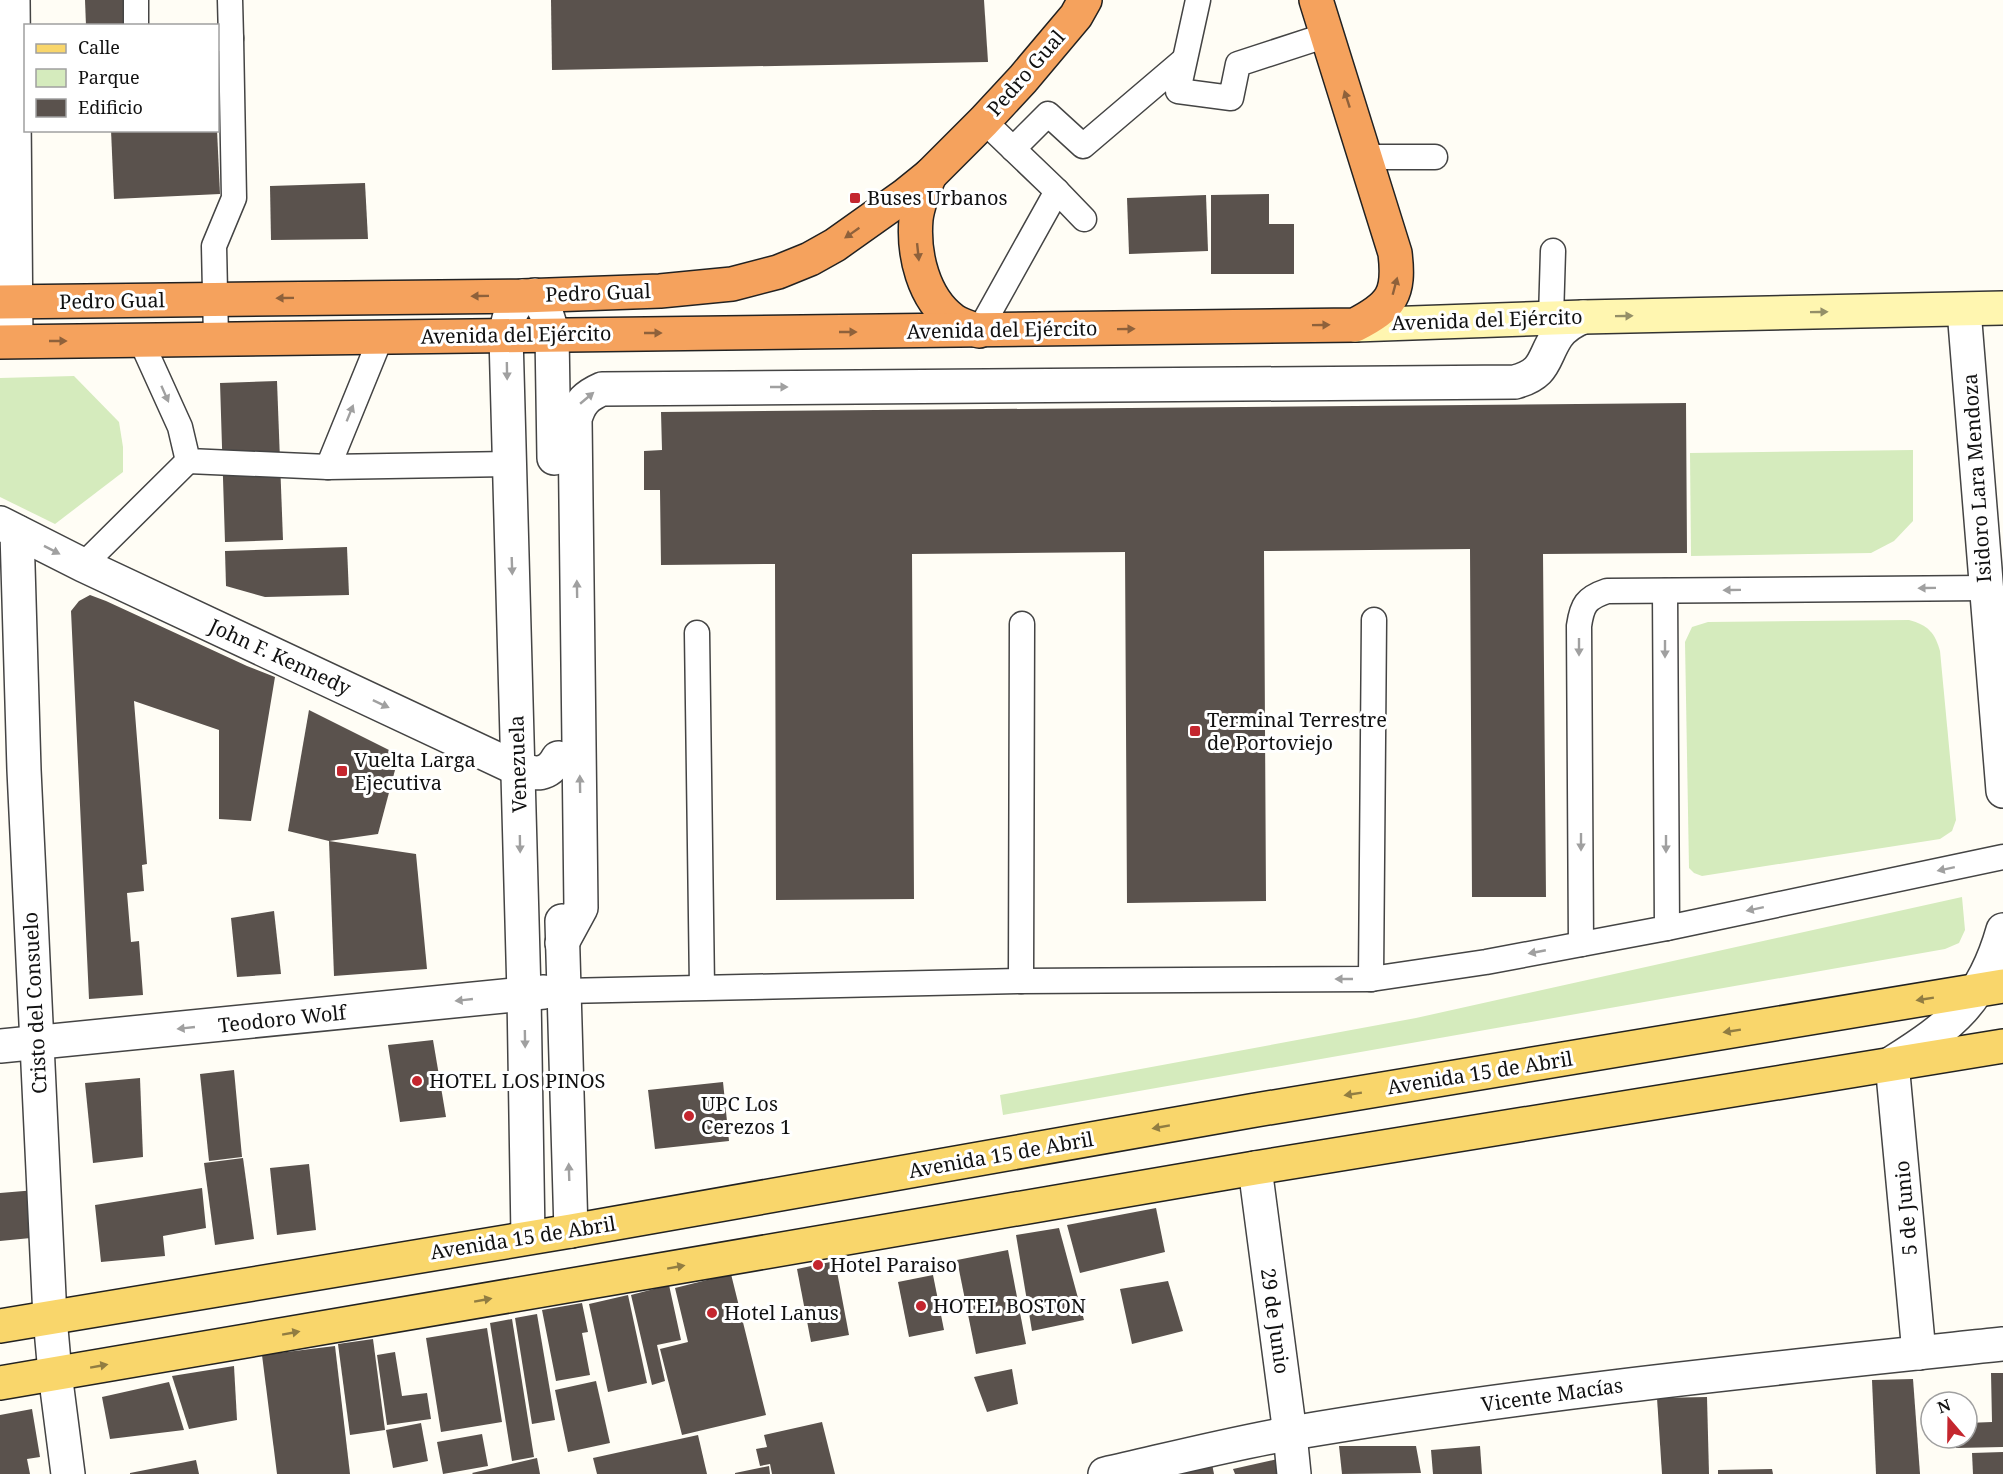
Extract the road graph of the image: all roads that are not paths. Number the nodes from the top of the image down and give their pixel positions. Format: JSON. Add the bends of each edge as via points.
{"nodes":[{"id":1,"x":13,"y":0,"type":"edge"},
{"id":2,"x":136,"y":0,"type":"edge"},
{"id":3,"x":230,"y":0,"type":"edge"},
{"id":4,"x":1316,"y":0,"type":"edge"},
{"id":5,"x":1192,"y":3,"type":"edge"},
{"id":6,"x":1083,"y":5,"type":"edge"},
{"id":7,"x":136,"y":24,"type":"edge"},
{"id":8,"x":1327,"y":35,"type":"junction"},
{"id":9,"x":224,"y":39,"type":"edge"},
{"id":10,"x":1184,"y":60,"type":"junction"},
{"id":11,"x":984,"y":121,"type":"junction"},
{"id":12,"x":1013,"y":148,"type":"junction"},
{"id":13,"x":1366,"y":157,"type":"junction"},
{"id":14,"x":1435,"y":157,"type":"dead end"},
{"id":15,"x":930,"y":175,"type":"junction"},
{"id":16,"x":1057,"y":191,"type":"junction"},
{"id":17,"x":1084,"y":219,"type":"dead end"},
{"id":18,"x":1553,"y":251,"type":"dead end"},
{"id":19,"x":529,"y":295,"type":"junction"},
{"id":20,"x":215,"y":299,"type":"junction"},
{"id":21,"x":8,"y":302,"type":"edge"},
{"id":22,"x":2003,"y":308,"type":"edge"},
{"id":23,"x":1964,"y":309,"type":"junction"},
{"id":24,"x":1583,"y":317,"type":"junction"},
{"id":25,"x":1551,"y":318,"type":"junction"},
{"id":26,"x":1355,"y":325,"type":"junction"},
{"id":27,"x":979,"y":331,"type":"junction"},
{"id":28,"x":552,"y":334,"type":"junction"},
{"id":29,"x":506,"y":336,"type":"junction"},
{"id":30,"x":381,"y":337,"type":"junction"},
{"id":31,"x":216,"y":338,"type":"junction"},
{"id":32,"x":141,"y":341,"type":"junction"},
{"id":33,"x":8,"y":342,"type":"edge"},
{"id":34,"x":188,"y":461,"type":"junction"},
{"id":35,"x":509,"y":464,"type":"junction"},
{"id":36,"x":328,"y":467,"type":"junction"},
{"id":37,"x":8,"y":528,"type":"edge"},
{"id":38,"x":83,"y":565,"type":"junction"},
{"id":39,"x":1986,"y":588,"type":"junction"},
{"id":40,"x":1665,"y":591,"type":"junction"},
{"id":41,"x":1374,"y":620,"type":"dead end"},
{"id":42,"x":1022,"y":624,"type":"dead end"},
{"id":43,"x":697,"y":633,"type":"dead end"},
{"id":44,"x":2000,"y":720,"type":"edge"},
{"id":45,"x":558,"y":758,"type":"junction"},
{"id":46,"x":518,"y":769,"type":"junction"},
{"id":47,"x":12,"y":771,"type":"edge"},
{"id":48,"x":2003,"y":791,"type":"edge"},
{"id":49,"x":2003,"y":857,"type":"edge"},
{"id":50,"x":1667,"y":928,"type":"junction"},
{"id":51,"x":2003,"y":930,"type":"edge"},
{"id":52,"x":562,"y":943,"type":"junction"},
{"id":53,"x":1581,"y":944,"type":"junction"},
{"id":54,"x":1371,"y":979,"type":"junction"},
{"id":55,"x":1021,"y":981,"type":"junction"},
{"id":56,"x":702,"y":987,"type":"junction"},
{"id":57,"x":1991,"y":988,"type":"edge"},
{"id":58,"x":564,"y":991,"type":"junction"},
{"id":59,"x":524,"y":994,"type":"junction"},
{"id":60,"x":37,"y":1043,"type":"junction"},
{"id":61,"x":0,"y":1046,"type":"edge"},
{"id":62,"x":2003,"y":1046,"type":"edge"},
{"id":63,"x":1892,"y":1063,"type":"junction"},
{"id":64,"x":1255,"y":1168,"type":"junction"},
{"id":65,"x":571,"y":1231,"type":"junction"},
{"id":66,"x":528,"y":1237,"type":"junction"},
{"id":67,"x":50,"y":1318,"type":"junction"},
{"id":68,"x":0,"y":1326,"type":"edge"},
{"id":69,"x":2003,"y":1344,"type":"edge"},
{"id":70,"x":1919,"y":1353,"type":"junction"},
{"id":71,"x":55,"y":1373,"type":"junction"},
{"id":72,"x":0,"y":1383,"type":"edge"},
{"id":73,"x":1290,"y":1434,"type":"junction"},
{"id":74,"x":68,"y":1474,"type":"edge"},
{"id":75,"x":1105,"y":1474,"type":"edge"},
{"id":76,"x":1294,"y":1474,"type":"edge"}],
"edges":[{"from":1,"to":21,"type":"street"},
{"from":2,"to":7,"type":"lane"},
{"from":3,"to":9,"type":"lane"},
{"from":4,"to":8,"type":"highway"},
{"from":5,"to":10,"type":"lane"},
{"from":6,"to":11,"type":"highway","name":"Pedro Gual"},
{"from":8,"to":10,"type":"lane","via":[[1238,64],[1231,98],[1178,91]]},
{"from":13,"to":8,"type":"highway","one_way":true},
{"from":9,"to":20,"type":"lane","via":[[234,198],[214,246]]},
{"from":10,"to":12,"type":"lane","via":[[1083,147],[1048,114]]},
{"from":11,"to":12,"type":"lane"},
{"from":11,"to":15,"type":"highway","name":"Pedro Gual"},
{"from":12,"to":16,"type":"lane"},
{"from":13,"to":14,"type":"lane"},
{"from":26,"to":13,"type":"highway","one_way":true,"via":[[1375,315],[1388,302],[1398,274]]},
{"from":15,"to":19,"type":"highway","name":"Pedro Gual","one_way":true,"via":[[835,245],[778,272],[732,284],[660,291]]},
{"from":15,"to":27,"type":"highway","one_way":true,"via":[[916,219],[920,267],[941,309],[954,321]]},
{"from":16,"to":17,"type":"lane"},
{"from":16,"to":27,"type":"lane"},
{"from":18,"to":25,"type":"lane"},
{"from":19,"to":20,"type":"highway","name":"Pedro Gual","one_way":true},
{"from":19,"to":28,"type":"street","name":"Venezuela","via":[[544,306]]},
{"from":19,"to":29,"type":"street","name":"Venezuela","via":[[512,309]]},
{"from":20,"to":21,"type":"highway","name":"Pedro Gual"},
{"from":20,"to":31,"type":"lane"},
{"from":21,"to":33,"type":"street"},
{"from":22,"to":23,"type":"street","name":"Avenida del Ejército"},
{"from":24,"to":23,"type":"street","name":"Avenida del Ejército","one_way":true},
{"from":23,"to":39,"type":"street","name":"Isidoro Lara Mendoza"},
{"from":24,"to":25,"type":"street","name":"Avenida del Ejército"},
{"from":52,"to":24,"type":"street","one_way":true,"via":[[581,908],[575,419],[579,405],[588,395],[602,389],[1515,382],[1539,370],[1558,334]]},
{"from":25,"to":26,"type":"street","name":"Avenida del Ejército"},
{"from":27,"to":26,"type":"highway","name":"Avenida del Ejército","one_way":true},
{"from":28,"to":27,"type":"highway","name":"Avenida del Ejército","one_way":true},
{"from":28,"to":29,"type":"highway","name":"Avenida del Ejército"},
{"from":28,"to":45,"type":"street","name":"Venezuela"},
{"from":29,"to":30,"type":"highway","name":"Avenida del Ejército"},
{"from":29,"to":35,"type":"street","name":"Venezuela","one_way":true},
{"from":30,"to":31,"type":"highway","name":"Avenida del Ejército"},
{"from":36,"to":30,"type":"lane","one_way":true},
{"from":31,"to":32,"type":"highway","name":"Avenida del Ejército"},
{"from":33,"to":32,"type":"highway","name":"Avenida del Ejército","one_way":true},
{"from":32,"to":34,"type":"lane","one_way":true,"via":[[180,427]]},
{"from":34,"to":36,"type":"lane"},
{"from":34,"to":38,"type":"lane"},
{"from":35,"to":36,"type":"lane"},
{"from":35,"to":46,"type":"street","name":"Venezuela","one_way":true},
{"from":37,"to":38,"type":"street","name":"John F. Kennedy","one_way":true},
{"from":37,"to":47,"type":"street","name":"Cristo del Consuelo"},
{"from":38,"to":46,"type":"street","name":"John F. Kennedy","one_way":true},
{"from":39,"to":40,"type":"lane","one_way":true},
{"from":39,"to":44,"type":"street","name":"Isidoro Lara Mendoza"},
{"from":40,"to":50,"type":"lane","one_way":true},
{"from":40,"to":53,"type":"lane","one_way":true,"via":[[1607,591],[1586,601],[1581,612]]},
{"from":41,"to":54,"type":"lane"},
{"from":42,"to":55,"type":"lane"},
{"from":43,"to":56,"type":"lane"},
{"from":44,"to":48,"type":"street","name":"Isidoro Lara Mendoza"},
{"from":45,"to":46,"type":"street","name":"John F. Kennedy","via":[[544,772]]},
{"from":45,"to":52,"type":"street","name":"Venezuela"},
{"from":46,"to":59,"type":"street","name":"Venezuela","one_way":true},
{"from":47,"to":60,"type":"street","name":"Cristo del Consuelo"},
{"from":49,"to":50,"type":"lane","one_way":true},
{"from":50,"to":53,"type":"lane"},
{"from":51,"to":57,"type":"street","via":[[1991,965]]},
{"from":52,"to":58,"type":"street","name":"Venezuela"},
{"from":53,"to":54,"type":"lane","one_way":true},
{"from":54,"to":55,"type":"lane","one_way":true},
{"from":55,"to":56,"type":"lane"},
{"from":56,"to":58,"type":"lane"},
{"from":57,"to":63,"type":"street","via":[[1925,1042]]},
{"from":57,"to":65,"type":"main road","name":"Avenida 15 de Abril","one_way":true,"via":[[1250,1111]]},
{"from":58,"to":59,"type":"street","name":"Teodoro Wolf"},
{"from":65,"to":58,"type":"street","name":"Venezuela","one_way":true},
{"from":59,"to":60,"type":"street","name":"Teodoro Wolf","one_way":true},
{"from":59,"to":66,"type":"street","name":"Venezuela","one_way":true},
{"from":60,"to":61,"type":"street","name":"Teodoro Wolf"},
{"from":60,"to":67,"type":"street","name":"Cristo del Consuelo"},
{"from":62,"to":63,"type":"main road"},
{"from":63,"to":64,"type":"main road"},
{"from":63,"to":70,"type":"street","name":"5 de Junio"},
{"from":71,"to":64,"type":"main road","one_way":true},
{"from":64,"to":73,"type":"street","name":"29 de Junio"},
{"from":65,"to":66,"type":"main road","name":"Avenida 15 de Abril"},
{"from":66,"to":67,"type":"main road","name":"Avenida 15 de Abril"},
{"from":67,"to":68,"type":"main road","name":"Avenida 15 de Abril"},
{"from":67,"to":71,"type":"street","name":"Cristo del Consuelo"},
{"from":69,"to":70,"type":"street","name":"Vicente Macías"},
{"from":70,"to":73,"type":"street","name":"Vicente Macías","via":[[1633,1384]]},
{"from":71,"to":72,"type":"main road"},
{"from":71,"to":74,"type":"street","name":"Cristo del Consuelo"},
{"from":73,"to":75,"type":"street","name":"Vicente Macías"},
{"from":73,"to":76,"type":"street","name":"29 de Junio"}]}
